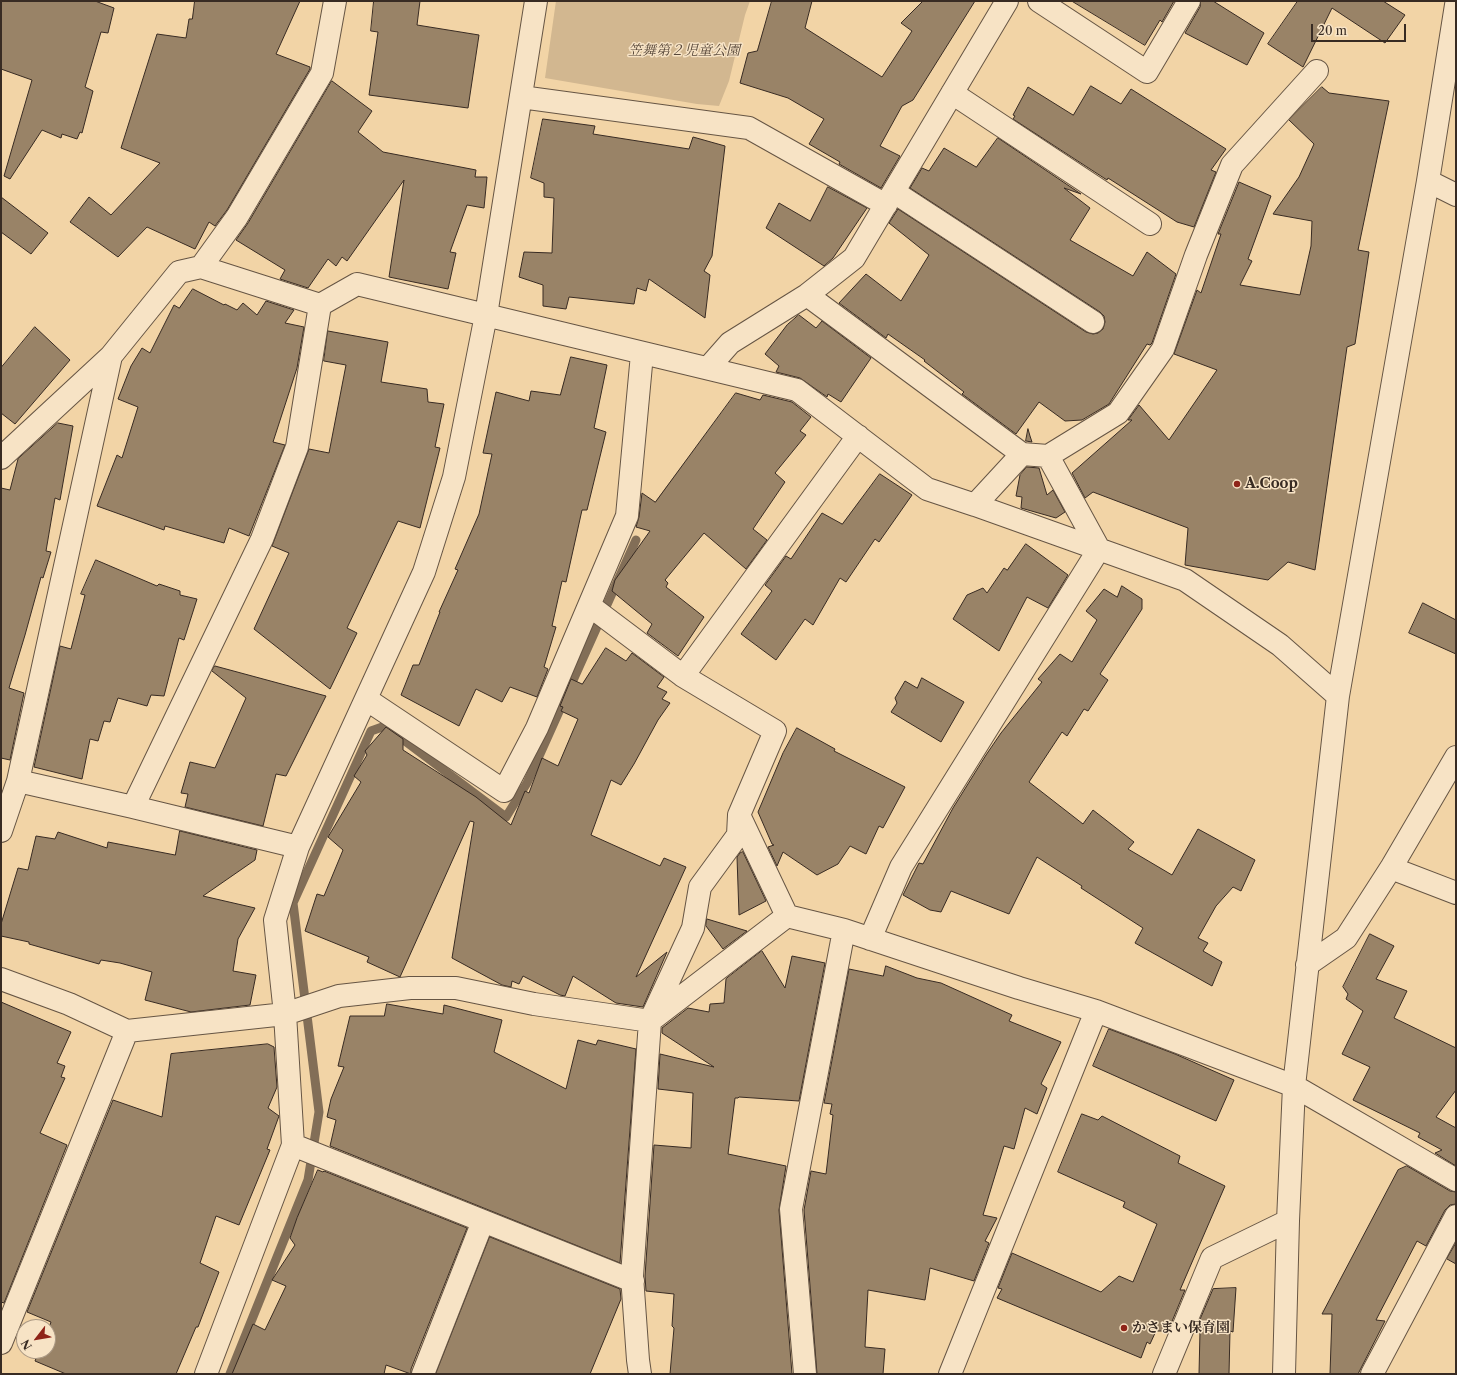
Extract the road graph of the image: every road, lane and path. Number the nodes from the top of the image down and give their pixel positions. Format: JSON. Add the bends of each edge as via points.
{"nodes":[{"id":1,"x":335,"y":1,"type":"edge"},
{"id":2,"x":536,"y":1,"type":"edge"},
{"id":3,"x":1007,"y":1,"type":"edge"},
{"id":4,"x":1039,"y":1,"type":"edge"},
{"id":5,"x":1189,"y":1,"type":"edge"},
{"id":6,"x":1456,"y":5,"type":"edge"},
{"id":7,"x":1317,"y":71,"type":"dead end"},
{"id":8,"x":952,"y":93,"type":"junction"},
{"id":9,"x":521,"y":97,"type":"junction"},
{"id":10,"x":1428,"y":181,"type":"junction"},
{"id":11,"x":1456,"y":194,"type":"edge"},
{"id":12,"x":890,"y":198,"type":"junction"},
{"id":13,"x":1150,"y":224,"type":"dead end"},
{"id":14,"x":201,"y":267,"type":"junction"},
{"id":15,"x":807,"y":295,"type":"junction"},
{"id":16,"x":320,"y":305,"type":"junction"},
{"id":17,"x":486,"y":315,"type":"junction"},
{"id":18,"x":1093,"y":322,"type":"dead end"},
{"id":19,"x":642,"y":354,"type":"junction"},
{"id":20,"x":111,"y":356,"type":"junction"},
{"id":21,"x":708,"y":368,"type":"junction"},
{"id":22,"x":858,"y":436,"type":"junction"},
{"id":23,"x":1022,"y":454,"type":"junction"},
{"id":24,"x":1048,"y":456,"type":"junction"},
{"id":25,"x":1,"y":458,"type":"edge"},
{"id":26,"x":975,"y":505,"type":"junction"},
{"id":27,"x":1099,"y":549,"type":"junction"},
{"id":28,"x":590,"y":606,"type":"junction"},
{"id":29,"x":683,"y":676,"type":"junction"},
{"id":30,"x":1338,"y":696,"type":"junction"},
{"id":31,"x":366,"y":698,"type":"junction"},
{"id":32,"x":1456,"y":757,"type":"edge"},
{"id":33,"x":18,"y":780,"type":"junction"},
{"id":34,"x":133,"y":808,"type":"junction"},
{"id":35,"x":739,"y":815,"type":"junction"},
{"id":36,"x":1,"y":831,"type":"edge"},
{"id":37,"x":298,"y":847,"type":"junction"},
{"id":38,"x":1391,"y":868,"type":"junction"},
{"id":39,"x":1456,"y":893,"type":"edge"},
{"id":40,"x":786,"y":916,"type":"junction"},
{"id":41,"x":844,"y":930,"type":"junction"},
{"id":42,"x":870,"y":939,"type":"junction"},
{"id":43,"x":1307,"y":965,"type":"junction"},
{"id":44,"x":1,"y":979,"type":"edge"},
{"id":45,"x":1096,"y":1011,"type":"junction"},
{"id":46,"x":284,"y":1014,"type":"junction"},
{"id":47,"x":650,"y":1021,"type":"junction"},
{"id":48,"x":127,"y":1031,"type":"junction"},
{"id":49,"x":1294,"y":1086,"type":"junction"},
{"id":50,"x":293,"y":1146,"type":"junction"},
{"id":51,"x":1456,"y":1180,"type":"edge"},
{"id":52,"x":1456,"y":1216,"type":"edge"},
{"id":53,"x":483,"y":1221,"type":"junction"},
{"id":54,"x":1288,"y":1221,"type":"junction"},
{"id":55,"x":633,"y":1281,"type":"junction"},
{"id":56,"x":1,"y":1343,"type":"edge"},
{"id":57,"x":637,"y":1369,"type":"edge"},
{"id":58,"x":206,"y":1374,"type":"edge"},
{"id":59,"x":423,"y":1374,"type":"edge"},
{"id":60,"x":805,"y":1374,"type":"edge"},
{"id":61,"x":950,"y":1374,"type":"edge"},
{"id":62,"x":1164,"y":1374,"type":"edge"},
{"id":63,"x":1284,"y":1374,"type":"edge"},
{"id":64,"x":1372,"y":1374,"type":"edge"}],
"edges":[{"from":1,"to":14,"type":"street","via":[[322,73],[236,217]]},
{"from":2,"to":9,"type":"street"},
{"from":3,"to":8,"type":"street"},
{"from":4,"to":5,"type":"street","via":[[1147,72]]},
{"from":6,"to":10,"type":"street"},
{"from":7,"to":24,"type":"street","via":[[1232,165],[1196,255],[1163,349],[1150,368],[1118,413]]},
{"from":8,"to":12,"type":"street"},
{"from":8,"to":13,"type":"street"},
{"from":9,"to":12,"type":"street","via":[[749,128]]},
{"from":9,"to":17,"type":"street"},
{"from":10,"to":11,"type":"street"},
{"from":10,"to":30,"type":"street"},
{"from":12,"to":15,"type":"street","via":[[854,258]]},
{"from":12,"to":18,"type":"street"},
{"from":14,"to":16,"type":"street"},
{"from":14,"to":20,"type":"street","via":[[179,272]]},
{"from":15,"to":21,"type":"street","via":[[730,343]]},
{"from":15,"to":23,"type":"street"},
{"from":16,"to":17,"type":"street","via":[[357,284]]},
{"from":16,"to":34,"type":"street","via":[[297,447],[262,539]]},
{"from":17,"to":19,"type":"street"},
{"from":17,"to":31,"type":"street","via":[[454,477],[424,572]]},
{"from":19,"to":21,"type":"street"},
{"from":19,"to":28,"type":"street","via":[[627,516]]},
{"from":20,"to":25,"type":"street"},
{"from":20,"to":33,"type":"street"},
{"from":21,"to":22,"type":"street","via":[[797,390]]},
{"from":22,"to":26,"type":"street","via":[[927,489]]},
{"from":22,"to":29,"type":"street"},
{"from":23,"to":24,"type":"street"},
{"from":23,"to":26,"type":"street"},
{"from":24,"to":27,"type":"street"},
{"from":26,"to":27,"type":"street"},
{"from":27,"to":30,"type":"street","via":[[1185,580],[1280,645]]},
{"from":27,"to":42,"type":"street","via":[[901,867]]},
{"from":28,"to":29,"type":"street"},
{"from":28,"to":31,"type":"street","via":[[537,728],[504,791]]},
{"from":29,"to":35,"type":"street","via":[[775,731]]},
{"from":30,"to":43,"type":"street"},
{"from":31,"to":37,"type":"street"},
{"from":32,"to":38,"type":"street"},
{"from":33,"to":34,"type":"street"},
{"from":33,"to":36,"type":"street"},
{"from":34,"to":37,"type":"street"},
{"from":35,"to":40,"type":"street"},
{"from":35,"to":47,"type":"street","via":[[738,835],[700,887],[693,928]]},
{"from":37,"to":46,"type":"street","via":[[275,920]]},
{"from":38,"to":39,"type":"street"},
{"from":38,"to":43,"type":"street","via":[[1346,938]]},
{"from":40,"to":41,"type":"street"},
{"from":40,"to":47,"type":"street"},
{"from":41,"to":42,"type":"street"},
{"from":41,"to":60,"type":"street","via":[[791,1209]]},
{"from":42,"to":45,"type":"street"},
{"from":43,"to":49,"type":"street"},
{"from":44,"to":48,"type":"street","via":[[69,1004]]},
{"from":45,"to":49,"type":"street"},
{"from":45,"to":61,"type":"street"},
{"from":46,"to":47,"type":"street","via":[[339,996],[410,988],[456,988],[534,1004]]},
{"from":46,"to":48,"type":"street"},
{"from":46,"to":50,"type":"street"},
{"from":47,"to":55,"type":"street"},
{"from":48,"to":56,"type":"street"},
{"from":49,"to":51,"type":"street"},
{"from":49,"to":54,"type":"street"},
{"from":50,"to":53,"type":"street"},
{"from":50,"to":58,"type":"street"},
{"from":52,"to":64,"type":"street"},
{"from":53,"to":55,"type":"street"},
{"from":53,"to":59,"type":"street"},
{"from":54,"to":62,"type":"street","via":[[1212,1258]]},
{"from":54,"to":63,"type":"street"},
{"from":55,"to":57,"type":"street"}]}
